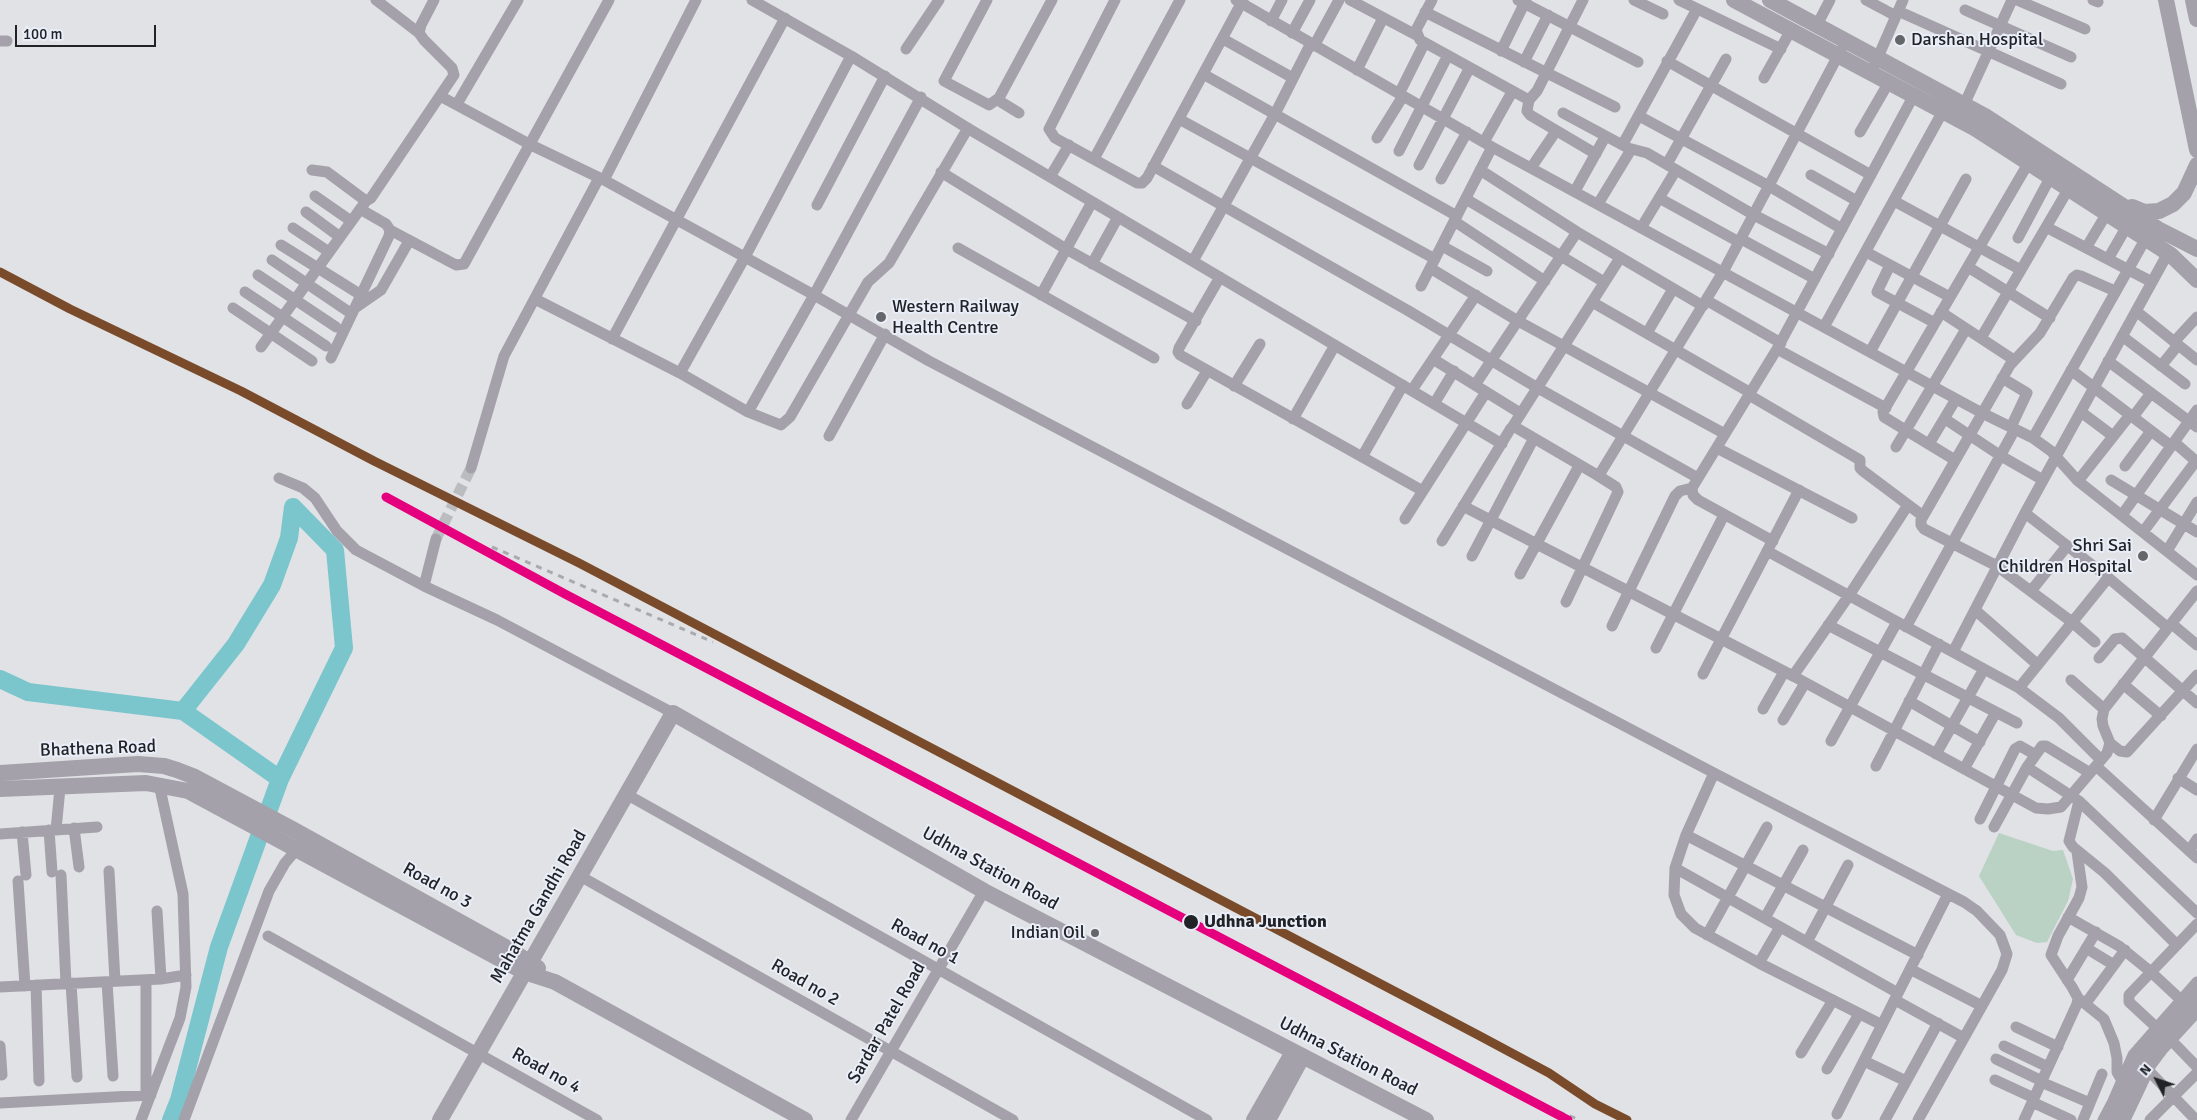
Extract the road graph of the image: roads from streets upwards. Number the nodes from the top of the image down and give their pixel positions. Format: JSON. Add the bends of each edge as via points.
{"nodes":[{"id":1,"x":376,"y":0,"type":"edge"},
{"id":2,"x":434,"y":0,"type":"edge"},
{"id":3,"x":518,"y":0,"type":"edge"},
{"id":4,"x":608,"y":0,"type":"edge"},
{"id":5,"x":696,"y":0,"type":"edge"},
{"id":6,"x":752,"y":0,"type":"edge"},
{"id":7,"x":938,"y":0,"type":"edge"},
{"id":8,"x":987,"y":0,"type":"edge"},
{"id":9,"x":1052,"y":0,"type":"edge"},
{"id":10,"x":1180,"y":0,"type":"edge"},
{"id":11,"x":1282,"y":0,"type":"edge"},
{"id":12,"x":1310,"y":0,"type":"edge"},
{"id":13,"x":1339,"y":0,"type":"edge"},
{"id":14,"x":1350,"y":0,"type":"edge"},
{"id":15,"x":1432,"y":0,"type":"edge"},
{"id":16,"x":1583,"y":0,"type":"edge"},
{"id":17,"x":1634,"y":0,"type":"edge"},
{"id":18,"x":1679,"y":0,"type":"edge"},
{"id":19,"x":1734,"y":0,"type":"edge"},
{"id":20,"x":1770,"y":0,"type":"edge"},
{"id":21,"x":1830,"y":0,"type":"edge"},
{"id":22,"x":1866,"y":0,"type":"edge"},
{"id":23,"x":2012,"y":0,"type":"edge"},
{"id":24,"x":2016,"y":0,"type":"edge"},
{"id":25,"x":2166,"y":0,"type":"edge"},
{"id":26,"x":2194,"y":0,"type":"edge"},
{"id":27,"x":1112,"y":1,"type":"edge"},
{"id":28,"x":1240,"y":1,"type":"edge"},
{"id":29,"x":1523,"y":1,"type":"edge"},
{"id":30,"x":1371,"y":5,"type":"edge"},
{"id":31,"x":1791,"y":5,"type":"edge"},
{"id":32,"x":1696,"y":8,"type":"junction"},
{"id":33,"x":1899,"y":9,"type":"edge"},
{"id":34,"x":1965,"y":10,"type":"dead end"},
{"id":35,"x":1425,"y":12,"type":"junction"},
{"id":36,"x":1663,"y":14,"type":"dead end"},
{"id":37,"x":1548,"y":15,"type":"junction"},
{"id":38,"x":785,"y":18,"type":"junction"},
{"id":39,"x":1383,"y":18,"type":"junction"},
{"id":40,"x":2197,"y":19,"type":"edge"},
{"id":41,"x":1271,"y":21,"type":"junction"},
{"id":42,"x":1817,"y":25,"type":"junction"},
{"id":43,"x":2001,"y":25,"type":"junction"},
{"id":44,"x":1570,"y":26,"type":"junction"},
{"id":45,"x":1791,"y":30,"type":"junction"},
{"id":46,"x":2085,"y":30,"type":"dead end"},
{"id":47,"x":420,"y":33,"type":"junction"},
{"id":48,"x":1292,"y":33,"type":"junction"},
{"id":49,"x":1222,"y":39,"type":"junction"},
{"id":50,"x":1420,"y":40,"type":"junction"},
{"id":51,"x":1847,"y":41,"type":"junction"},
{"id":52,"x":1312,"y":45,"type":"junction"},
{"id":53,"x":906,"y":49,"type":"dead end"},
{"id":54,"x":1781,"y":49,"type":"junction"},
{"id":55,"x":1501,"y":51,"type":"junction"},
{"id":56,"x":1988,"y":51,"type":"junction"},
{"id":57,"x":851,"y":56,"type":"junction"},
{"id":58,"x":1838,"y":56,"type":"junction"},
{"id":59,"x":1447,"y":57,"type":"junction"},
{"id":60,"x":2071,"y":57,"type":"dead end"},
{"id":61,"x":1878,"y":58,"type":"junction"},
{"id":62,"x":1726,"y":59,"type":"dead end"},
{"id":63,"x":1524,"y":62,"type":"junction"},
{"id":64,"x":1638,"y":62,"type":"dead end"},
{"id":65,"x":1667,"y":62,"type":"junction"},
{"id":66,"x":1469,"y":69,"type":"junction"},
{"id":67,"x":1357,"y":70,"type":"junction"},
{"id":68,"x":1546,"y":73,"type":"junction"},
{"id":69,"x":1871,"y":73,"type":"junction"},
{"id":70,"x":1203,"y":74,"type":"junction"},
{"id":71,"x":886,"y":76,"type":"junction"},
{"id":72,"x":1293,"y":78,"type":"junction"},
{"id":73,"x":1764,"y":78,"type":"dead end"},
{"id":74,"x":1889,"y":82,"type":"junction"},
{"id":75,"x":2061,"y":84,"type":"dead end"},
{"id":76,"x":1711,"y":86,"type":"junction"},
{"id":77,"x":1512,"y":92,"type":"junction"},
{"id":78,"x":1401,"y":95,"type":"junction"},
{"id":79,"x":440,"y":96,"type":"junction"},
{"id":80,"x":1914,"y":96,"type":"junction"},
{"id":81,"x":920,"y":97,"type":"junction"},
{"id":82,"x":999,"y":98,"type":"junction"},
{"id":83,"x":1529,"y":100,"type":"junction"},
{"id":84,"x":457,"y":104,"type":"junction"},
{"id":85,"x":1964,"y":105,"type":"junction"},
{"id":86,"x":1421,"y":106,"type":"junction"},
{"id":87,"x":1615,"y":107,"type":"dead end"},
{"id":88,"x":1943,"y":111,"type":"junction"},
{"id":89,"x":1019,"y":113,"type":"dead end"},
{"id":90,"x":1563,"y":113,"type":"dead end"},
{"id":91,"x":1275,"y":114,"type":"junction"},
{"id":92,"x":1639,"y":116,"type":"junction"},
{"id":93,"x":1179,"y":119,"type":"junction"},
{"id":94,"x":1444,"y":119,"type":"junction"},
{"id":95,"x":968,"y":128,"type":"junction"},
{"id":96,"x":1556,"y":131,"type":"junction"},
{"id":97,"x":1467,"y":132,"type":"junction"},
{"id":98,"x":1860,"y":132,"type":"dead end"},
{"id":99,"x":1797,"y":133,"type":"junction"},
{"id":100,"x":1605,"y":137,"type":"junction"},
{"id":101,"x":1377,"y":138,"type":"dead end"},
{"id":102,"x":1682,"y":139,"type":"junction"},
{"id":103,"x":1488,"y":144,"type":"junction"},
{"id":104,"x":531,"y":145,"type":"junction"},
{"id":105,"x":1069,"y":145,"type":"junction"},
{"id":106,"x":1626,"y":146,"type":"junction"},
{"id":107,"x":2197,"y":150,"type":"edge"},
{"id":108,"x":1400,"y":152,"type":"dead end"},
{"id":109,"x":1596,"y":154,"type":"junction"},
{"id":110,"x":1250,"y":158,"type":"junction"},
{"id":111,"x":1094,"y":159,"type":"junction"},
{"id":112,"x":2029,"y":162,"type":"junction"},
{"id":113,"x":1420,"y":165,"type":"dead end"},
{"id":114,"x":2197,"y":165,"type":"edge"},
{"id":115,"x":1153,"y":166,"type":"junction"},
{"id":116,"x":1671,"y":167,"type":"junction"},
{"id":117,"x":1531,"y":168,"type":"junction"},
{"id":118,"x":312,"y":170,"type":"dead end"},
{"id":119,"x":1480,"y":170,"type":"junction"},
{"id":120,"x":941,"y":172,"type":"junction"},
{"id":121,"x":1811,"y":175,"type":"dead end"},
{"id":122,"x":1871,"y":176,"type":"junction"},
{"id":123,"x":2051,"y":176,"type":"junction"},
{"id":124,"x":1050,"y":177,"type":"junction"},
{"id":125,"x":602,"y":179,"type":"junction"},
{"id":126,"x":1441,"y":179,"type":"dead end"},
{"id":127,"x":1966,"y":179,"type":"dead end"},
{"id":128,"x":1769,"y":186,"type":"junction"},
{"id":129,"x":2069,"y":188,"type":"junction"},
{"id":130,"x":1575,"y":191,"type":"junction"},
{"id":131,"x":315,"y":196,"type":"dead end"},
{"id":132,"x":1660,"y":198,"type":"junction"},
{"id":133,"x":1466,"y":199,"type":"junction"},
{"id":134,"x":1857,"y":201,"type":"junction"},
{"id":135,"x":1894,"y":201,"type":"junction"},
{"id":136,"x":1092,"y":202,"type":"junction"},
{"id":137,"x":1598,"y":204,"type":"junction"},
{"id":138,"x":363,"y":205,"type":"junction"},
{"id":139,"x":817,"y":205,"type":"dead end"},
{"id":140,"x":1223,"y":206,"type":"junction"},
{"id":141,"x":2109,"y":206,"type":"junction"},
{"id":142,"x":306,"y":212,"type":"dead end"},
{"id":143,"x":1754,"y":215,"type":"junction"},
{"id":144,"x":1118,"y":217,"type":"junction"},
{"id":145,"x":1456,"y":218,"type":"junction"},
{"id":146,"x":675,"y":219,"type":"junction"},
{"id":147,"x":351,"y":221,"type":"junction"},
{"id":148,"x":1940,"y":226,"type":"junction"},
{"id":149,"x":2128,"y":226,"type":"junction"},
{"id":150,"x":2046,"y":227,"type":"junction"},
{"id":151,"x":293,"y":228,"type":"dead end"},
{"id":152,"x":1642,"y":228,"type":"junction"},
{"id":153,"x":390,"y":230,"type":"junction"},
{"id":154,"x":1842,"y":230,"type":"junction"},
{"id":155,"x":1577,"y":232,"type":"junction"},
{"id":156,"x":340,"y":237,"type":"junction"},
{"id":157,"x":2018,"y":238,"type":"dead end"},
{"id":158,"x":2146,"y":238,"type":"junction"},
{"id":159,"x":409,"y":240,"type":"junction"},
{"id":160,"x":1740,"y":241,"type":"junction"},
{"id":161,"x":281,"y":245,"type":"dead end"},
{"id":162,"x":1442,"y":246,"type":"junction"},
{"id":163,"x":1980,"y":247,"type":"junction"},
{"id":164,"x":958,"y":248,"type":"dead end"},
{"id":165,"x":2086,"y":248,"type":"junction"},
{"id":166,"x":2197,"y":249,"type":"edge"},
{"id":167,"x":1066,"y":250,"type":"junction"},
{"id":168,"x":329,"y":252,"type":"junction"},
{"id":169,"x":1866,"y":252,"type":"junction"},
{"id":170,"x":2168,"y":253,"type":"junction"},
{"id":171,"x":1829,"y":254,"type":"junction"},
{"id":172,"x":745,"y":256,"type":"junction"},
{"id":173,"x":1561,"y":257,"type":"junction"},
{"id":174,"x":1620,"y":258,"type":"junction"},
{"id":175,"x":2108,"y":259,"type":"junction"},
{"id":176,"x":272,"y":260,"type":"dead end"},
{"id":177,"x":1193,"y":261,"type":"junction"},
{"id":178,"x":1092,"y":264,"type":"junction"},
{"id":179,"x":1433,"y":264,"type":"junction"},
{"id":180,"x":1890,"y":265,"type":"junction"},
{"id":181,"x":1968,"y":267,"type":"junction"},
{"id":182,"x":318,"y":268,"type":"junction"},
{"id":183,"x":2128,"y":269,"type":"junction"},
{"id":184,"x":2020,"y":270,"type":"junction"},
{"id":185,"x":1487,"y":271,"type":"dead end"},
{"id":186,"x":1723,"y":272,"type":"junction"},
{"id":187,"x":258,"y":275,"type":"dead end"},
{"id":188,"x":1220,"y":277,"type":"junction"},
{"id":189,"x":1912,"y":277,"type":"junction"},
{"id":190,"x":1816,"y":279,"type":"junction"},
{"id":191,"x":2197,"y":280,"type":"edge"},
{"id":192,"x":1545,"y":281,"type":"junction"},
{"id":193,"x":1604,"y":282,"type":"junction"},
{"id":194,"x":2152,"y":282,"type":"junction"},
{"id":195,"x":306,"y":284,"type":"junction"},
{"id":196,"x":1421,"y":286,"type":"dead end"},
{"id":197,"x":1673,"y":288,"type":"junction"},
{"id":198,"x":2115,"y":291,"type":"junction"},
{"id":199,"x":245,"y":292,"type":"dead end"},
{"id":200,"x":2008,"y":292,"type":"junction"},
{"id":201,"x":361,"y":295,"type":"junction"},
{"id":202,"x":814,"y":295,"type":"junction"},
{"id":203,"x":1041,"y":295,"type":"junction"},
{"id":204,"x":1476,"y":295,"type":"junction"},
{"id":205,"x":1950,"y":297,"type":"junction"},
{"id":206,"x":535,"y":299,"type":"junction"},
{"id":207,"x":295,"y":300,"type":"junction"},
{"id":208,"x":1592,"y":302,"type":"junction"},
{"id":209,"x":1705,"y":303,"type":"junction"},
{"id":210,"x":1897,"y":303,"type":"junction"},
{"id":211,"x":233,"y":308,"type":"dead end"},
{"id":212,"x":353,"y":311,"type":"junction"},
{"id":213,"x":2136,"y":311,"type":"junction"},
{"id":214,"x":1797,"y":312,"type":"junction"},
{"id":215,"x":1941,"y":312,"type":"junction"},
{"id":216,"x":849,"y":314,"type":"junction"},
{"id":217,"x":282,"y":317,"type":"junction"},
{"id":218,"x":2197,"y":317,"type":"edge"},
{"id":219,"x":2050,"y":318,"type":"junction"},
{"id":220,"x":1196,"y":321,"type":"junction"},
{"id":221,"x":1518,"y":321,"type":"junction"},
{"id":222,"x":1935,"y":323,"type":"junction"},
{"id":223,"x":336,"y":327,"type":"dead end"},
{"id":224,"x":1824,"y":327,"type":"junction"},
{"id":225,"x":1966,"y":328,"type":"junction"},
{"id":226,"x":271,"y":333,"type":"junction"},
{"id":227,"x":1647,"y":333,"type":"junction"},
{"id":228,"x":885,"y":334,"type":"junction"},
{"id":229,"x":1449,"y":335,"type":"junction"},
{"id":230,"x":2122,"y":336,"type":"junction"},
{"id":231,"x":1980,"y":338,"type":"junction"},
{"id":232,"x":612,"y":339,"type":"junction"},
{"id":233,"x":2176,"y":343,"type":"junction"},
{"id":234,"x":1260,"y":344,"type":"dead end"},
{"id":235,"x":1335,"y":345,"type":"junction"},
{"id":236,"x":326,"y":346,"type":"dead end"},
{"id":237,"x":1563,"y":346,"type":"junction"},
{"id":238,"x":1779,"y":346,"type":"junction"},
{"id":239,"x":261,"y":347,"type":"dead end"},
{"id":240,"x":1676,"y":350,"type":"junction"},
{"id":241,"x":1870,"y":352,"type":"junction"},
{"id":242,"x":330,"y":358,"type":"dead end"},
{"id":243,"x":1154,"y":358,"type":"dead end"},
{"id":244,"x":1433,"y":358,"type":"junction"},
{"id":245,"x":1491,"y":360,"type":"junction"},
{"id":246,"x":2014,"y":360,"type":"junction"},
{"id":247,"x":2197,"y":360,"type":"edge"},
{"id":248,"x":312,"y":361,"type":"dead end"},
{"id":249,"x":2108,"y":361,"type":"junction"},
{"id":250,"x":2161,"y":366,"type":"junction"},
{"id":251,"x":2071,"y":370,"type":"junction"},
{"id":252,"x":1207,"y":371,"type":"junction"},
{"id":253,"x":1454,"y":371,"type":"junction"},
{"id":254,"x":1907,"y":372,"type":"junction"},
{"id":255,"x":680,"y":373,"type":"junction"},
{"id":256,"x":2002,"y":378,"type":"junction"},
{"id":257,"x":2185,"y":384,"type":"dead end"},
{"id":258,"x":1475,"y":385,"type":"junction"},
{"id":259,"x":1234,"y":386,"type":"junction"},
{"id":260,"x":1932,"y":386,"type":"junction"},
{"id":261,"x":1536,"y":387,"type":"junction"},
{"id":262,"x":1407,"y":388,"type":"junction"},
{"id":263,"x":2094,"y":388,"type":"junction"},
{"id":264,"x":1486,"y":392,"type":"junction"},
{"id":265,"x":1650,"y":393,"type":"junction"},
{"id":266,"x":2151,"y":393,"type":"junction"},
{"id":267,"x":1750,"y":394,"type":"junction"},
{"id":268,"x":1956,"y":399,"type":"junction"},
{"id":269,"x":1187,"y":404,"type":"dead end"},
{"id":270,"x":1434,"y":404,"type":"junction"},
{"id":271,"x":1886,"y":408,"type":"junction"},
{"id":272,"x":2197,"y":410,"type":"edge"},
{"id":273,"x":748,"y":412,"type":"junction"},
{"id":274,"x":2081,"y":412,"type":"junction"},
{"id":275,"x":1520,"y":413,"type":"junction"},
{"id":276,"x":1982,"y":413,"type":"junction"},
{"id":277,"x":2132,"y":416,"type":"junction"},
{"id":278,"x":1293,"y":419,"type":"junction"},
{"id":279,"x":1944,"y":419,"type":"junction"},
{"id":280,"x":1466,"y":424,"type":"junction"},
{"id":281,"x":2193,"y":424,"type":"edge"},
{"id":282,"x":1512,"y":426,"type":"junction"},
{"id":283,"x":2013,"y":428,"type":"junction"},
{"id":284,"x":1906,"y":430,"type":"junction"},
{"id":285,"x":2151,"y":430,"type":"junction"},
{"id":286,"x":1725,"y":434,"type":"junction"},
{"id":287,"x":1969,"y":435,"type":"junction"},
{"id":288,"x":829,"y":436,"type":"dead end"},
{"id":289,"x":1623,"y":436,"type":"junction"},
{"id":290,"x":2113,"y":436,"type":"junction"},
{"id":291,"x":1534,"y":438,"type":"junction"},
{"id":292,"x":2033,"y":438,"type":"junction"},
{"id":293,"x":1502,"y":444,"type":"junction"},
{"id":294,"x":1929,"y":444,"type":"junction"},
{"id":295,"x":2173,"y":444,"type":"junction"},
{"id":296,"x":1896,"y":447,"type":"dead end"},
{"id":297,"x":1717,"y":448,"type":"junction"},
{"id":298,"x":2001,"y":456,"type":"junction"},
{"id":299,"x":2056,"y":456,"type":"junction"},
{"id":300,"x":1362,"y":457,"type":"junction"},
{"id":301,"x":1954,"y":460,"type":"junction"},
{"id":302,"x":2197,"y":461,"type":"edge"},
{"id":303,"x":1579,"y":466,"type":"junction"},
{"id":304,"x":2125,"y":466,"type":"dead end"},
{"id":305,"x":470,"y":468,"type":"tunnel mouth"},
{"id":306,"x":1597,"y":475,"type":"junction"},
{"id":307,"x":279,"y":478,"type":"dead end"},
{"id":308,"x":2043,"y":480,"type":"junction"},
{"id":309,"x":2112,"y":480,"type":"dead end"},
{"id":310,"x":2078,"y":481,"type":"junction"},
{"id":311,"x":1695,"y":483,"type":"junction"},
{"id":312,"x":1799,"y":490,"type":"junction"},
{"id":313,"x":1423,"y":491,"type":"junction"},
{"id":314,"x":2136,"y":495,"type":"junction"},
{"id":315,"x":2197,"y":502,"type":"edge"},
{"id":316,"x":1908,"y":505,"type":"junction"},
{"id":317,"x":1463,"y":506,"type":"junction"},
{"id":318,"x":2160,"y":510,"type":"junction"},
{"id":319,"x":2025,"y":513,"type":"junction"},
{"id":320,"x":1724,"y":514,"type":"junction"},
{"id":321,"x":2122,"y":515,"type":"junction"},
{"id":322,"x":1923,"y":516,"type":"junction"},
{"id":323,"x":1852,"y":518,"type":"dead end"},
{"id":324,"x":1405,"y":519,"type":"dead end"},
{"id":325,"x":1491,"y":521,"type":"junction"},
{"id":326,"x":2184,"y":524,"type":"junction"},
{"id":327,"x":2142,"y":532,"type":"junction"},
{"id":328,"x":2197,"y":532,"type":"edge"},
{"id":329,"x":436,"y":538,"type":"tunnel mouth"},
{"id":330,"x":1442,"y":541,"type":"dead end"},
{"id":331,"x":1772,"y":541,"type":"junction"},
{"id":332,"x":1954,"y":543,"type":"junction"},
{"id":333,"x":1536,"y":544,"type":"junction"},
{"id":334,"x":2067,"y":546,"type":"junction"},
{"id":335,"x":1767,"y":551,"type":"junction"},
{"id":336,"x":2167,"y":551,"type":"junction"},
{"id":337,"x":1472,"y":556,"type":"dead end"},
{"id":338,"x":1997,"y":566,"type":"junction"},
{"id":339,"x":1582,"y":567,"type":"junction"},
{"id":340,"x":1520,"y":574,"type":"dead end"},
{"id":341,"x":2197,"y":575,"type":"edge"},
{"id":342,"x":2108,"y":578,"type":"junction"},
{"id":343,"x":424,"y":586,"type":"junction"},
{"id":344,"x":1629,"y":590,"type":"junction"},
{"id":345,"x":2031,"y":591,"type":"junction"},
{"id":346,"x":2197,"y":591,"type":"edge"},
{"id":347,"x":1848,"y":597,"type":"junction"},
{"id":348,"x":1566,"y":602,"type":"dead end"},
{"id":349,"x":1975,"y":610,"type":"junction"},
{"id":350,"x":1673,"y":614,"type":"junction"},
{"id":351,"x":2072,"y":622,"type":"junction"},
{"id":352,"x":1902,"y":624,"type":"junction"},
{"id":353,"x":1828,"y":625,"type":"junction"},
{"id":354,"x":1612,"y":626,"type":"dead end"},
{"id":355,"x":2170,"y":626,"type":"junction"},
{"id":356,"x":1722,"y":639,"type":"junction"},
{"id":357,"x":2095,"y":642,"type":"dead end"},
{"id":358,"x":1939,"y":644,"type":"junction"},
{"id":359,"x":2197,"y":645,"type":"edge"},
{"id":360,"x":1656,"y":648,"type":"dead end"},
{"id":361,"x":1880,"y":652,"type":"junction"},
{"id":362,"x":1953,"y":652,"type":"junction"},
{"id":363,"x":2099,"y":658,"type":"dead end"},
{"id":364,"x":2144,"y":658,"type":"junction"},
{"id":365,"x":2038,"y":665,"type":"junction"},
{"id":366,"x":1984,"y":669,"type":"junction"},
{"id":367,"x":1703,"y":674,"type":"dead end"},
{"id":368,"x":1788,"y":674,"type":"junction"},
{"id":369,"x":1923,"y":674,"type":"junction"},
{"id":370,"x":2197,"y":675,"type":"edge"},
{"id":371,"x":2071,"y":680,"type":"dead end"},
{"id":372,"x":1805,"y":683,"type":"junction"},
{"id":373,"x":2123,"y":684,"type":"junction"},
{"id":374,"x":2019,"y":688,"type":"junction"},
{"id":375,"x":2184,"y":691,"type":"junction"},
{"id":376,"x":1969,"y":698,"type":"junction"},
{"id":377,"x":1909,"y":701,"type":"junction"},
{"id":378,"x":2197,"y":703,"type":"edge"},
{"id":379,"x":1849,"y":707,"type":"junction"},
{"id":380,"x":1763,"y":709,"type":"dead end"},
{"id":381,"x":2104,"y":709,"type":"junction"},
{"id":382,"x":1996,"y":712,"type":"junction"},
{"id":383,"x":672,"y":713,"type":"junction"},
{"id":384,"x":2161,"y":716,"type":"junction"},
{"id":385,"x":1784,"y":720,"type":"dead end"},
{"id":386,"x":2017,"y":723,"type":"dead end"},
{"id":387,"x":1952,"y":726,"type":"junction"},
{"id":388,"x":1893,"y":731,"type":"junction"},
{"id":389,"x":1831,"y":741,"type":"dead end"},
{"id":390,"x":1980,"y":742,"type":"junction"},
{"id":391,"x":2110,"y":743,"type":"junction"},
{"id":392,"x":2197,"y":749,"type":"edge"},
{"id":393,"x":1936,"y":754,"type":"junction"},
{"id":394,"x":2034,"y":754,"type":"junction"},
{"id":395,"x":1876,"y":766,"type":"dead end"},
{"id":396,"x":2027,"y":767,"type":"junction"},
{"id":397,"x":2096,"y":767,"type":"junction"},
{"id":398,"x":1964,"y":770,"type":"junction"},
{"id":399,"x":0,"y":773,"type":"edge"},
{"id":400,"x":1714,"y":773,"type":"junction"},
{"id":401,"x":2178,"y":778,"type":"junction"},
{"id":402,"x":159,"y":784,"type":"junction"},
{"id":403,"x":192,"y":784,"type":"junction"},
{"id":404,"x":1996,"y":787,"type":"junction"},
{"id":405,"x":0,"y":788,"type":"edge"},
{"id":406,"x":60,"y":788,"type":"junction"},
{"id":407,"x":2197,"y":790,"type":"edge"},
{"id":408,"x":626,"y":794,"type":"junction"},
{"id":409,"x":2011,"y":795,"type":"junction"},
{"id":410,"x":2076,"y":799,"type":"junction"},
{"id":411,"x":1980,"y":819,"type":"dead end"},
{"id":412,"x":2154,"y":820,"type":"junction"},
{"id":413,"x":97,"y":826,"type":"dead end"},
{"id":414,"x":1766,"y":827,"type":"dead end"},
{"id":415,"x":1994,"y":827,"type":"dead end"},
{"id":416,"x":74,"y":828,"type":"junction"},
{"id":417,"x":52,"y":830,"type":"junction"},
{"id":418,"x":22,"y":832,"type":"junction"},
{"id":419,"x":0,"y":834,"type":"edge"},
{"id":420,"x":1686,"y":835,"type":"junction"},
{"id":421,"x":2197,"y":839,"type":"edge"},
{"id":422,"x":294,"y":842,"type":"junction"},
{"id":423,"x":1803,"y":850,"type":"dead end"},
{"id":424,"x":2077,"y":852,"type":"junction"},
{"id":425,"x":2193,"y":855,"type":"edge"},
{"id":426,"x":1848,"y":865,"type":"dead end"},
{"id":427,"x":1746,"y":866,"type":"junction"},
{"id":428,"x":79,"y":867,"type":"dead end"},
{"id":429,"x":1675,"y":868,"type":"junction"},
{"id":430,"x":109,"y":871,"type":"dead end"},
{"id":431,"x":580,"y":876,"type":"junction"},
{"id":432,"x":1784,"y":885,"type":"junction"},
{"id":433,"x":984,"y":891,"type":"junction"},
{"id":434,"x":1948,"y":894,"type":"junction"},
{"id":435,"x":1728,"y":898,"type":"junction"},
{"id":436,"x":1825,"y":907,"type":"junction"},
{"id":437,"x":157,"y":911,"type":"dead end"},
{"id":438,"x":2197,"y":913,"type":"edge"},
{"id":439,"x":2068,"y":917,"type":"junction"},
{"id":440,"x":1765,"y":918,"type":"junction"},
{"id":441,"x":2197,"y":924,"type":"edge"},
{"id":442,"x":1780,"y":927,"type":"junction"},
{"id":443,"x":2096,"y":932,"type":"junction"},
{"id":444,"x":1708,"y":935,"type":"junction"},
{"id":445,"x":268,"y":936,"type":"dead end"},
{"id":446,"x":1806,"y":942,"type":"junction"},
{"id":447,"x":2177,"y":945,"type":"junction"},
{"id":448,"x":2086,"y":948,"type":"junction"},
{"id":449,"x":2125,"y":950,"type":"junction"},
{"id":450,"x":1918,"y":955,"type":"junction"},
{"id":451,"x":1759,"y":963,"type":"junction"},
{"id":452,"x":2114,"y":965,"type":"junction"},
{"id":453,"x":528,"y":966,"type":"junction"},
{"id":454,"x":938,"y":969,"type":"junction"},
{"id":455,"x":1910,"y":969,"type":"junction"},
{"id":456,"x":2151,"y":972,"type":"junction"},
{"id":457,"x":186,"y":975,"type":"junction"},
{"id":458,"x":161,"y":979,"type":"junction"},
{"id":459,"x":146,"y":980,"type":"junction"},
{"id":460,"x":2067,"y":980,"type":"junction"},
{"id":461,"x":111,"y":981,"type":"junction"},
{"id":462,"x":2197,"y":982,"type":"edge"},
{"id":463,"x":68,"y":984,"type":"junction"},
{"id":464,"x":31,"y":985,"type":"junction"},
{"id":465,"x":0,"y":987,"type":"edge"},
{"id":466,"x":2197,"y":996,"type":"edge"},
{"id":467,"x":1896,"y":997,"type":"junction"},
{"id":468,"x":1833,"y":1000,"type":"junction"},
{"id":469,"x":2181,"y":1000,"type":"junction"},
{"id":470,"x":2082,"y":1001,"type":"junction"},
{"id":471,"x":1982,"y":1006,"type":"junction"},
{"id":472,"x":1860,"y":1014,"type":"junction"},
{"id":473,"x":2196,"y":1014,"type":"edge"},
{"id":474,"x":1938,"y":1023,"type":"junction"},
{"id":475,"x":1882,"y":1025,"type":"junction"},
{"id":476,"x":2016,"y":1027,"type":"dead end"},
{"id":477,"x":2156,"y":1027,"type":"junction"},
{"id":478,"x":1964,"y":1038,"type":"junction"},
{"id":479,"x":2171,"y":1040,"type":"junction"},
{"id":480,"x":0,"y":1046,"type":"edge"},
{"id":481,"x":2004,"y":1046,"type":"dead end"},
{"id":482,"x":2058,"y":1047,"type":"junction"},
{"id":483,"x":890,"y":1052,"type":"junction"},
{"id":484,"x":478,"y":1053,"type":"junction"},
{"id":485,"x":1801,"y":1053,"type":"dead end"},
{"id":486,"x":1298,"y":1054,"type":"junction"},
{"id":487,"x":1996,"y":1059,"type":"dead end"},
{"id":488,"x":1864,"y":1061,"type":"junction"},
{"id":489,"x":2048,"y":1067,"type":"junction"},
{"id":490,"x":2197,"y":1067,"type":"edge"},
{"id":491,"x":1827,"y":1069,"type":"dead end"},
{"id":492,"x":2148,"y":1070,"type":"junction"},
{"id":493,"x":2197,"y":1073,"type":"edge"},
{"id":494,"x":2,"y":1074,"type":"dead end"},
{"id":495,"x":2102,"y":1074,"type":"dead end"},
{"id":496,"x":113,"y":1076,"type":"dead end"},
{"id":497,"x":77,"y":1077,"type":"dead end"},
{"id":498,"x":2121,"y":1079,"type":"junction"},
{"id":499,"x":1995,"y":1080,"type":"dead end"},
{"id":500,"x":1906,"y":1081,"type":"junction"},
{"id":501,"x":39,"y":1082,"type":"dead end"},
{"id":502,"x":2042,"y":1082,"type":"junction"},
{"id":503,"x":148,"y":1095,"type":"junction"},
{"id":504,"x":2174,"y":1097,"type":"junction"},
{"id":505,"x":2033,"y":1100,"type":"junction"},
{"id":506,"x":0,"y":1103,"type":"edge"},
{"id":507,"x":2090,"y":1103,"type":"junction"},
{"id":508,"x":1837,"y":1114,"type":"dead end"},
{"id":509,"x":189,"y":1118,"type":"edge"},
{"id":510,"x":141,"y":1120,"type":"edge"},
{"id":511,"x":440,"y":1120,"type":"edge"},
{"id":512,"x":597,"y":1120,"type":"edge"},
{"id":513,"x":805,"y":1120,"type":"edge"},
{"id":514,"x":851,"y":1120,"type":"edge"},
{"id":515,"x":1014,"y":1120,"type":"edge"},
{"id":516,"x":1207,"y":1120,"type":"edge"},
{"id":517,"x":1254,"y":1120,"type":"edge"},
{"id":518,"x":1268,"y":1120,"type":"edge"},
{"id":519,"x":1426,"y":1120,"type":"edge"},
{"id":520,"x":1885,"y":1120,"type":"edge"},
{"id":521,"x":1918,"y":1120,"type":"edge"},
{"id":522,"x":2024,"y":1120,"type":"edge"},
{"id":523,"x":2071,"y":1120,"type":"edge"},
{"id":524,"x":2083,"y":1120,"type":"edge"},
{"id":525,"x":2103,"y":1120,"type":"edge"},
{"id":526,"x":2112,"y":1120,"type":"edge"},
{"id":527,"x":2125,"y":1120,"type":"edge"},
{"id":528,"x":2150,"y":1120,"type":"edge"},
{"id":529,"x":2196,"y":1120,"type":"edge"}],
"edges":[{"from":1,"to":47,"type":"street"},
{"from":2,"to":47,"type":"street"},
{"from":3,"to":84,"type":"street"},
{"from":4,"to":104,"type":"street"},
{"from":5,"to":125,"type":"street"},
{"from":6,"to":38,"type":"street"},
{"from":7,"to":53,"type":"street"},
{"from":8,"to":82,"type":"street","via":[[944,81],[990,105]]},
{"from":9,"to":82,"type":"street"},
{"from":10,"to":111,"type":"street"},
{"from":11,"to":41,"type":"street"},
{"from":12,"to":48,"type":"street"},
{"from":13,"to":52,"type":"street"},
{"from":14,"to":30,"type":"street"},
{"from":15,"to":35,"type":"street"},
{"from":16,"to":44,"type":"street"},
{"from":17,"to":36,"type":"street"},
{"from":18,"to":32,"type":"street"},
{"from":19,"to":45,"type":"street"},
{"from":20,"to":31,"type":"street"},
{"from":21,"to":42,"type":"street"},
{"from":22,"to":33,"type":"street"},
{"from":23,"to":43,"type":"street"},
{"from":24,"to":46,"type":"street"},
{"from":25,"to":107,"type":"street"},
{"from":26,"to":40,"type":"street"},
{"from":27,"to":105,"type":"street","via":[[1049,129],[1055,138]]},
{"from":28,"to":41,"type":"street"},
{"from":28,"to":49,"type":"street"},
{"from":29,"to":37,"type":"street"},
{"from":29,"to":55,"type":"street"},
{"from":30,"to":39,"type":"street"},
{"from":31,"to":42,"type":"street"},
{"from":32,"to":54,"type":"street"},
{"from":32,"to":65,"type":"street"},
{"from":33,"to":56,"type":"street"},
{"from":33,"to":61,"type":"street"},
{"from":34,"to":43,"type":"street"},
{"from":35,"to":50,"type":"street","via":[[1416,30]]},
{"from":35,"to":55,"type":"street"},
{"from":37,"to":44,"type":"street"},
{"from":37,"to":63,"type":"street"},
{"from":38,"to":57,"type":"street"},
{"from":38,"to":146,"type":"street"},
{"from":39,"to":50,"type":"street"},
{"from":39,"to":67,"type":"street"},
{"from":41,"to":48,"type":"street"},
{"from":42,"to":51,"type":"street"},
{"from":43,"to":56,"type":"street"},
{"from":43,"to":60,"type":"street"},
{"from":44,"to":64,"type":"street"},
{"from":44,"to":68,"type":"street"},
{"from":45,"to":54,"type":"street"},
{"from":45,"to":58,"type":"street"},
{"from":47,"to":79,"type":"street","via":[[454,71]]},
{"from":48,"to":52,"type":"street"},
{"from":49,"to":70,"type":"street"},
{"from":49,"to":72,"type":"street"},
{"from":50,"to":59,"type":"street"},
{"from":50,"to":78,"type":"street"},
{"from":51,"to":58,"type":"street"},
{"from":51,"to":61,"type":"street"},
{"from":52,"to":67,"type":"street"},
{"from":52,"to":72,"type":"street"},
{"from":54,"to":73,"type":"street"},
{"from":55,"to":63,"type":"street"},
{"from":56,"to":75,"type":"street"},
{"from":56,"to":85,"type":"street"},
{"from":57,"to":71,"type":"street"},
{"from":57,"to":172,"type":"street"},
{"from":58,"to":69,"type":"street"},
{"from":58,"to":99,"type":"street"},
{"from":59,"to":66,"type":"street"},
{"from":59,"to":86,"type":"street"},
{"from":61,"to":69,"type":"street"},
{"from":61,"to":85,"type":"street"},
{"from":62,"to":76,"type":"street"},
{"from":63,"to":68,"type":"street"},
{"from":65,"to":76,"type":"street"},
{"from":65,"to":92,"type":"street"},
{"from":66,"to":77,"type":"street"},
{"from":66,"to":94,"type":"street"},
{"from":67,"to":78,"type":"street"},
{"from":68,"to":83,"type":"street","via":[[1534,97]]},
{"from":68,"to":87,"type":"street"},
{"from":69,"to":74,"type":"street"},
{"from":70,"to":91,"type":"street"},
{"from":70,"to":93,"type":"street"},
{"from":71,"to":81,"type":"street"},
{"from":71,"to":139,"type":"street"},
{"from":72,"to":91,"type":"street"},
{"from":74,"to":80,"type":"street"},
{"from":74,"to":98,"type":"street"},
{"from":76,"to":99,"type":"street"},
{"from":76,"to":102,"type":"street"},
{"from":77,"to":83,"type":"street"},
{"from":77,"to":103,"type":"street"},
{"from":78,"to":86,"type":"street"},
{"from":78,"to":101,"type":"street"},
{"from":79,"to":84,"type":"street"},
{"from":79,"to":138,"type":"street"},
{"from":80,"to":88,"type":"street"},
{"from":80,"to":122,"type":"street"},
{"from":81,"to":95,"type":"street"},
{"from":81,"to":202,"type":"street"},
{"from":82,"to":89,"type":"street"},
{"from":83,"to":96,"type":"street","via":[[1530,115]]},
{"from":84,"to":104,"type":"street"},
{"from":85,"to":141,"type":"street"},
{"from":86,"to":94,"type":"street"},
{"from":86,"to":108,"type":"street"},
{"from":88,"to":112,"type":"street"},
{"from":88,"to":135,"type":"street"},
{"from":90,"to":100,"type":"street"},
{"from":91,"to":110,"type":"street"},
{"from":91,"to":145,"type":"street"},
{"from":92,"to":102,"type":"street"},
{"from":92,"to":106,"type":"street"},
{"from":93,"to":110,"type":"street"},
{"from":93,"to":115,"type":"street"},
{"from":94,"to":97,"type":"street"},
{"from":94,"to":113,"type":"street"},
{"from":95,"to":120,"type":"street"},
{"from":95,"to":124,"type":"street"},
{"from":96,"to":109,"type":"street"},
{"from":96,"to":117,"type":"street"},
{"from":97,"to":103,"type":"street"},
{"from":97,"to":126,"type":"street"},
{"from":99,"to":122,"type":"street"},
{"from":99,"to":128,"type":"street"},
{"from":100,"to":106,"type":"street"},
{"from":100,"to":109,"type":"street"},
{"from":102,"to":116,"type":"street"},
{"from":102,"to":128,"type":"street"},
{"from":103,"to":117,"type":"street"},
{"from":103,"to":119,"type":"street"},
{"from":104,"to":125,"type":"street"},
{"from":104,"to":159,"type":"street","via":[[464,264],[456,264]]},
{"from":105,"to":111,"type":"street"},
{"from":105,"to":124,"type":"street"},
{"from":106,"to":116,"type":"street","via":[[1642,150]]},
{"from":106,"to":137,"type":"street","via":[[1629,153]]},
{"from":109,"to":130,"type":"street"},
{"from":110,"to":140,"type":"street"},
{"from":110,"to":179,"type":"street"},
{"from":111,"to":115,"type":"street","via":[[1137,183],[1147,178]]},
{"from":112,"to":123,"type":"street"},
{"from":112,"to":163,"type":"street"},
{"from":114,"to":141,"type":"street","via":[[2184,193],[2160,211],[2144,212]]},
{"from":115,"to":140,"type":"street"},
{"from":116,"to":132,"type":"street"},
{"from":116,"to":143,"type":"street"},
{"from":117,"to":130,"type":"street"},
{"from":118,"to":138,"type":"street","via":[[327,172]]},
{"from":119,"to":133,"type":"street"},
{"from":119,"to":155,"type":"street"},
{"from":120,"to":167,"type":"street"},
{"from":120,"to":216,"type":"street","via":[[889,263],[868,282]]},
{"from":121,"to":134,"type":"street"},
{"from":122,"to":134,"type":"street"},
{"from":123,"to":129,"type":"street"},
{"from":123,"to":157,"type":"street"},
{"from":124,"to":136,"type":"street"},
{"from":125,"to":146,"type":"street"},
{"from":125,"to":206,"type":"street"},
{"from":127,"to":148,"type":"street"},
{"from":128,"to":143,"type":"street"},
{"from":128,"to":154,"type":"street"},
{"from":129,"to":141,"type":"street"},
{"from":129,"to":150,"type":"street"},
{"from":130,"to":137,"type":"street"},
{"from":131,"to":147,"type":"street"},
{"from":132,"to":152,"type":"street"},
{"from":132,"to":160,"type":"street"},
{"from":133,"to":145,"type":"street"},
{"from":133,"to":173,"type":"street"},
{"from":134,"to":154,"type":"street"},
{"from":135,"to":148,"type":"street"},
{"from":135,"to":169,"type":"street"},
{"from":136,"to":144,"type":"street"},
{"from":136,"to":167,"type":"street"},
{"from":137,"to":152,"type":"street"},
{"from":138,"to":147,"type":"street"},
{"from":138,"to":153,"type":"street"},
{"from":140,"to":177,"type":"street"},
{"from":140,"to":229,"type":"street"},
{"from":141,"to":149,"type":"street"},
{"from":141,"to":165,"type":"street"},
{"from":141,"to":166,"type":"street"},
{"from":142,"to":156,"type":"street"},
{"from":143,"to":160,"type":"street"},
{"from":143,"to":171,"type":"street"},
{"from":144,"to":177,"type":"street"},
{"from":144,"to":178,"type":"street"},
{"from":145,"to":162,"type":"street"},
{"from":145,"to":192,"type":"street"},
{"from":146,"to":172,"type":"street"},
{"from":146,"to":232,"type":"street"},
{"from":147,"to":156,"type":"street"},
{"from":148,"to":163,"type":"street"},
{"from":148,"to":189,"type":"street"},
{"from":149,"to":158,"type":"street"},
{"from":149,"to":175,"type":"street"},
{"from":150,"to":165,"type":"street"},
{"from":150,"to":184,"type":"street"},
{"from":151,"to":168,"type":"street"},
{"from":152,"to":186,"type":"street"},
{"from":153,"to":159,"type":"street"},
{"from":153,"to":201,"type":"street"},
{"from":154,"to":171,"type":"street"},
{"from":155,"to":173,"type":"street"},
{"from":155,"to":174,"type":"street"},
{"from":156,"to":168,"type":"street"},
{"from":158,"to":170,"type":"street"},
{"from":158,"to":183,"type":"street"},
{"from":159,"to":212,"type":"street","via":[[381,290]]},
{"from":160,"to":186,"type":"street"},
{"from":160,"to":190,"type":"street"},
{"from":161,"to":182,"type":"street"},
{"from":162,"to":179,"type":"street"},
{"from":162,"to":185,"type":"street"},
{"from":163,"to":181,"type":"street"},
{"from":163,"to":184,"type":"street"},
{"from":164,"to":203,"type":"street"},
{"from":165,"to":175,"type":"street"},
{"from":167,"to":178,"type":"street"},
{"from":167,"to":203,"type":"street"},
{"from":168,"to":182,"type":"street"},
{"from":169,"to":180,"type":"street"},
{"from":169,"to":224,"type":"street"},
{"from":170,"to":191,"type":"street"},
{"from":170,"to":194,"type":"street"},
{"from":171,"to":190,"type":"street"},
{"from":172,"to":202,"type":"street"},
{"from":172,"to":255,"type":"street"},
{"from":173,"to":192,"type":"street"},
{"from":173,"to":193,"type":"street"},
{"from":174,"to":193,"type":"street"},
{"from":174,"to":197,"type":"street"},
{"from":175,"to":183,"type":"street"},
{"from":176,"to":195,"type":"street"},
{"from":177,"to":188,"type":"street"},
{"from":178,"to":220,"type":"street"},
{"from":179,"to":196,"type":"street"},
{"from":179,"to":204,"type":"street"},
{"from":180,"to":189,"type":"street"},
{"from":180,"to":210,"type":"street","via":[[1878,292]]},
{"from":181,"to":200,"type":"street"},
{"from":181,"to":205,"type":"street"},
{"from":182,"to":195,"type":"street"},
{"from":182,"to":201,"type":"street"},
{"from":183,"to":194,"type":"street"},
{"from":183,"to":198,"type":"street"},
{"from":184,"to":200,"type":"street"},
{"from":186,"to":209,"type":"street"},
{"from":186,"to":214,"type":"street"},
{"from":187,"to":207,"type":"street"},
{"from":188,"to":220,"type":"street"},
{"from":188,"to":235,"type":"street"},
{"from":189,"to":205,"type":"street"},
{"from":189,"to":210,"type":"street"},
{"from":190,"to":214,"type":"street"},
{"from":192,"to":221,"type":"street"},
{"from":193,"to":208,"type":"street"},
{"from":194,"to":213,"type":"street"},
{"from":195,"to":207,"type":"street"},
{"from":195,"to":212,"type":"street"},
{"from":197,"to":209,"type":"street"},
{"from":197,"to":227,"type":"street"},
{"from":198,"to":219,"type":"street","via":[[2075,276]]},
{"from":198,"to":251,"type":"street"},
{"from":199,"to":217,"type":"street"},
{"from":200,"to":219,"type":"street"},
{"from":200,"to":231,"type":"street"},
{"from":201,"to":212,"type":"street"},
{"from":202,"to":216,"type":"street"},
{"from":202,"to":273,"type":"street"},
{"from":203,"to":243,"type":"street"},
{"from":204,"to":221,"type":"street"},
{"from":204,"to":229,"type":"street"},
{"from":205,"to":215,"type":"street"},
{"from":206,"to":232,"type":"street"},
{"from":206,"to":305,"type":"street","via":[[502,362]]},
{"from":207,"to":217,"type":"street"},
{"from":207,"to":223,"type":"street"},
{"from":208,"to":227,"type":"street"},
{"from":208,"to":237,"type":"street"},
{"from":209,"to":238,"type":"street"},
{"from":209,"to":240,"type":"street"},
{"from":210,"to":222,"type":"street"},
{"from":210,"to":241,"type":"street"},
{"from":211,"to":226,"type":"street"},
{"from":212,"to":242,"type":"street"},
{"from":213,"to":230,"type":"street"},
{"from":213,"to":233,"type":"street"},
{"from":214,"to":224,"type":"street"},
{"from":214,"to":238,"type":"street"},
{"from":215,"to":222,"type":"street"},
{"from":215,"to":225,"type":"street"},
{"from":216,"to":228,"type":"street"},
{"from":216,"to":273,"type":"street","via":[[784,424]]},
{"from":217,"to":226,"type":"street"},
{"from":217,"to":236,"type":"street"},
{"from":218,"to":233,"type":"street"},
{"from":219,"to":246,"type":"street"},
{"from":220,"to":252,"type":"street","via":[[1178,352],[1184,359]]},
{"from":221,"to":237,"type":"street"},
{"from":221,"to":245,"type":"street"},
{"from":222,"to":254,"type":"street"},
{"from":224,"to":241,"type":"street"},
{"from":225,"to":231,"type":"street"},
{"from":225,"to":260,"type":"street"},
{"from":226,"to":239,"type":"street"},
{"from":226,"to":248,"type":"street"},
{"from":227,"to":240,"type":"street"},
{"from":228,"to":288,"type":"street"},
{"from":228,"to":400,"type":"street","via":[[929,361]]},
{"from":229,"to":244,"type":"street"},
{"from":229,"to":245,"type":"street"},
{"from":230,"to":249,"type":"street"},
{"from":230,"to":250,"type":"street"},
{"from":231,"to":246,"type":"street"},
{"from":232,"to":255,"type":"street"},
{"from":233,"to":247,"type":"street"},
{"from":233,"to":250,"type":"street"},
{"from":234,"to":259,"type":"street"},
{"from":235,"to":262,"type":"street"},
{"from":235,"to":278,"type":"street"},
{"from":237,"to":261,"type":"street"},
{"from":237,"to":265,"type":"street"},
{"from":238,"to":267,"type":"street"},
{"from":238,"to":271,"type":"street"},
{"from":240,"to":265,"type":"street"},
{"from":240,"to":267,"type":"street"},
{"from":241,"to":254,"type":"street"},
{"from":244,"to":253,"type":"street"},
{"from":244,"to":262,"type":"street"},
{"from":245,"to":258,"type":"street"},
{"from":245,"to":261,"type":"street"},
{"from":246,"to":256,"type":"street"},
{"from":249,"to":263,"type":"street"},
{"from":249,"to":266,"type":"street"},
{"from":250,"to":257,"type":"street"},
{"from":251,"to":263,"type":"street"},
{"from":251,"to":292,"type":"street"},
{"from":252,"to":259,"type":"street"},
{"from":252,"to":269,"type":"street"},
{"from":253,"to":258,"type":"street"},
{"from":253,"to":270,"type":"street"},
{"from":254,"to":260,"type":"street"},
{"from":254,"to":271,"type":"street"},
{"from":255,"to":273,"type":"street"},
{"from":256,"to":276,"type":"street"},
{"from":256,"to":283,"type":"street","via":[[2027,393]]},
{"from":258,"to":264,"type":"street"},
{"from":259,"to":278,"type":"street"},
{"from":260,"to":268,"type":"street"},
{"from":260,"to":284,"type":"street"},
{"from":261,"to":275,"type":"street"},
{"from":261,"to":289,"type":"street"},
{"from":262,"to":270,"type":"street"},
{"from":262,"to":300,"type":"street"},
{"from":263,"to":274,"type":"street"},
{"from":263,"to":277,"type":"street"},
{"from":264,"to":275,"type":"street"},
{"from":264,"to":280,"type":"street"},
{"from":265,"to":286,"type":"street"},
{"from":265,"to":289,"type":"street"},
{"from":266,"to":277,"type":"street"},
{"from":266,"to":281,"type":"street"},
{"from":267,"to":286,"type":"street"},
{"from":267,"to":316,"type":"street","via":[[1860,460],[1863,471]]},
{"from":268,"to":276,"type":"street"},
{"from":268,"to":279,"type":"street"},
{"from":270,"to":280,"type":"street"},
{"from":271,"to":284,"type":"street","via":[[1884,417]]},
{"from":272,"to":281,"type":"street"},
{"from":274,"to":290,"type":"street"},
{"from":274,"to":299,"type":"street"},
{"from":275,"to":282,"type":"street"},
{"from":276,"to":283,"type":"street"},
{"from":276,"to":287,"type":"street"},
{"from":277,"to":285,"type":"street"},
{"from":277,"to":290,"type":"street"},
{"from":278,"to":300,"type":"street"},
{"from":279,"to":287,"type":"street"},
{"from":279,"to":294,"type":"street"},
{"from":280,"to":293,"type":"street"},
{"from":280,"to":313,"type":"street"},
{"from":281,"to":295,"type":"street"},
{"from":282,"to":291,"type":"street"},
{"from":282,"to":293,"type":"street"},
{"from":283,"to":292,"type":"street"},
{"from":283,"to":298,"type":"street"},
{"from":284,"to":294,"type":"street"},
{"from":284,"to":296,"type":"street"},
{"from":285,"to":295,"type":"street"},
{"from":285,"to":304,"type":"street"},
{"from":286,"to":297,"type":"street"},
{"from":287,"to":298,"type":"street"},
{"from":287,"to":301,"type":"street"},
{"from":289,"to":306,"type":"street"},
{"from":289,"to":311,"type":"street"},
{"from":290,"to":310,"type":"street"},
{"from":291,"to":303,"type":"street"},
{"from":291,"to":325,"type":"street"},
{"from":292,"to":299,"type":"street"},
{"from":293,"to":317,"type":"street"},
{"from":294,"to":301,"type":"street"},
{"from":295,"to":302,"type":"street"},
{"from":295,"to":314,"type":"street"},
{"from":297,"to":311,"type":"street"},
{"from":297,"to":312,"type":"street"},
{"from":298,"to":308,"type":"street"},
{"from":298,"to":332,"type":"street"},
{"from":299,"to":308,"type":"street"},
{"from":299,"to":310,"type":"street"},
{"from":300,"to":313,"type":"street"},
{"from":301,"to":322,"type":"street"},
{"from":302,"to":318,"type":"street"},
{"from":303,"to":306,"type":"street"},
{"from":303,"to":333,"type":"street"},
{"from":306,"to":339,"type":"street","via":[[1618,492]]},
{"from":307,"to":343,"type":"street","via":[[303,488],[315,498],[337,531],[356,550]]},
{"from":308,"to":319,"type":"street"},
{"from":309,"to":314,"type":"street"},
{"from":310,"to":321,"type":"street"},
{"from":311,"to":320,"type":"street","via":[[1693,495]]},
{"from":311,"to":344,"type":"street","via":[[1676,496]]},
{"from":312,"to":323,"type":"street"},
{"from":312,"to":331,"type":"street"},
{"from":313,"to":324,"type":"street"},
{"from":314,"to":318,"type":"street"},
{"from":314,"to":321,"type":"street"},
{"from":315,"to":326,"type":"street"},
{"from":316,"to":322,"type":"street"},
{"from":316,"to":347,"type":"street"},
{"from":317,"to":325,"type":"street"},
{"from":317,"to":330,"type":"street"},
{"from":318,"to":326,"type":"street"},
{"from":318,"to":327,"type":"street"},
{"from":319,"to":334,"type":"street"},
{"from":319,"to":338,"type":"street"},
{"from":320,"to":331,"type":"street"},
{"from":320,"to":350,"type":"street"},
{"from":321,"to":327,"type":"street"},
{"from":322,"to":332,"type":"street","via":[[1921,525],[1924,529]]},
{"from":325,"to":333,"type":"street"},
{"from":325,"to":337,"type":"street"},
{"from":326,"to":328,"type":"street"},
{"from":326,"to":336,"type":"street"},
{"from":327,"to":336,"type":"street"},
{"from":329,"to":343,"type":"street"},
{"from":331,"to":335,"type":"street"},
{"from":332,"to":338,"type":"street"},
{"from":332,"to":352,"type":"street"},
{"from":333,"to":339,"type":"street"},
{"from":333,"to":340,"type":"street"},
{"from":334,"to":342,"type":"street"},
{"from":334,"to":345,"type":"street"},
{"from":335,"to":347,"type":"street"},
{"from":335,"to":356,"type":"street"},
{"from":336,"to":341,"type":"street"},
{"from":338,"to":345,"type":"street"},
{"from":338,"to":349,"type":"street"},
{"from":339,"to":344,"type":"street"},
{"from":339,"to":348,"type":"street"},
{"from":342,"to":351,"type":"street"},
{"from":342,"to":355,"type":"street"},
{"from":343,"to":383,"type":"street","via":[[497,620]]},
{"from":344,"to":350,"type":"street"},
{"from":344,"to":354,"type":"street"},
{"from":345,"to":351,"type":"street"},
{"from":346,"to":355,"type":"street"},
{"from":347,"to":352,"type":"street"},
{"from":347,"to":353,"type":"street"},
{"from":349,"to":362,"type":"street"},
{"from":349,"to":365,"type":"street"},
{"from":350,"to":356,"type":"street"},
{"from":350,"to":360,"type":"street"},
{"from":351,"to":357,"type":"street"},
{"from":351,"to":365,"type":"street"},
{"from":352,"to":358,"type":"street"},
{"from":352,"to":361,"type":"street"},
{"from":353,"to":361,"type":"street"},
{"from":353,"to":368,"type":"street"},
{"from":355,"to":359,"type":"street"},
{"from":355,"to":364,"type":"street"},
{"from":356,"to":367,"type":"street"},
{"from":356,"to":368,"type":"street"},
{"from":358,"to":362,"type":"street"},
{"from":358,"to":369,"type":"street"},
{"from":361,"to":369,"type":"street"},
{"from":361,"to":379,"type":"street"},
{"from":362,"to":366,"type":"street"},
{"from":363,"to":364,"type":"street","via":[[2119,637]]},
{"from":364,"to":373,"type":"street"},
{"from":364,"to":375,"type":"street"},
{"from":365,"to":374,"type":"street"},
{"from":366,"to":374,"type":"street"},
{"from":366,"to":376,"type":"street"},
{"from":368,"to":372,"type":"street"},
{"from":368,"to":380,"type":"street"},
{"from":369,"to":376,"type":"street"},
{"from":369,"to":377,"type":"street"},
{"from":370,"to":375,"type":"street"},
{"from":371,"to":381,"type":"street"},
{"from":372,"to":379,"type":"street"},
{"from":372,"to":385,"type":"street"},
{"from":373,"to":381,"type":"street"},
{"from":373,"to":384,"type":"street"},
{"from":374,"to":397,"type":"street","via":[[2060,718]]},
{"from":375,"to":378,"type":"street"},
{"from":375,"to":384,"type":"street"},
{"from":376,"to":382,"type":"street"},
{"from":376,"to":387,"type":"street"},
{"from":377,"to":387,"type":"street"},
{"from":377,"to":388,"type":"street"},
{"from":379,"to":388,"type":"street"},
{"from":379,"to":389,"type":"street"},
{"from":381,"to":391,"type":"street","via":[[2103,726]]},
{"from":382,"to":386,"type":"street"},
{"from":382,"to":390,"type":"street"},
{"from":383,"to":408,"type":"street","name":"Mahatma Gandhi Road"},
{"from":383,"to":433,"type":"street","name":"Udhna Station Road"},
{"from":384,"to":391,"type":"street","via":[[2127,752]]},
{"from":387,"to":390,"type":"street"},
{"from":387,"to":393,"type":"street"},
{"from":388,"to":393,"type":"street"},
{"from":388,"to":395,"type":"street"},
{"from":390,"to":398,"type":"street"},
{"from":391,"to":397,"type":"street","via":[[2108,753]]},
{"from":392,"to":401,"type":"street"},
{"from":393,"to":398,"type":"street"},
{"from":394,"to":396,"type":"street"},
{"from":394,"to":397,"type":"street","via":[[2046,746]]},
{"from":394,"to":404,"type":"street","via":[[2017,746]]},
{"from":396,"to":409,"type":"street"},
{"from":396,"to":410,"type":"street"},
{"from":397,"to":410,"type":"street"},
{"from":397,"to":412,"type":"street"},
{"from":398,"to":404,"type":"street"},
{"from":399,"to":403,"type":"street","name":"Bhathena Road","via":[[152,764],[164,766]]},
{"from":400,"to":420,"type":"street"},
{"from":400,"to":434,"type":"street"},
{"from":401,"to":407,"type":"street"},
{"from":401,"to":412,"type":"street"},
{"from":402,"to":403,"type":"street","name":"Bhathena Road"},
{"from":402,"to":406,"type":"street","name":"Bhathena Road"},
{"from":402,"to":457,"type":"street","via":[[182,885]]},
{"from":403,"to":422,"type":"street","name":"Road no 3"},
{"from":404,"to":409,"type":"street"},
{"from":404,"to":411,"type":"street"},
{"from":405,"to":406,"type":"street","name":"Bhathena Road"},
{"from":406,"to":417,"type":"street"},
{"from":408,"to":431,"type":"street","name":"Mahatma Gandhi Road"},
{"from":408,"to":454,"type":"street","name":"Road no 1"},
{"from":409,"to":410,"type":"street","via":[[2036,808],[2048,809]]},
{"from":409,"to":415,"type":"street"},
{"from":410,"to":424,"type":"street","via":[[2069,841]]},
{"from":410,"to":438,"type":"street"},
{"from":412,"to":425,"type":"street"},
{"from":413,"to":416,"type":"street"},
{"from":414,"to":427,"type":"street"},
{"from":416,"to":417,"type":"street"},
{"from":416,"to":428,"type":"street"},
{"from":417,"to":418,"type":"street"},
{"from":417,"to":463,"type":"street"},
{"from":418,"to":419,"type":"street"},
{"from":418,"to":464,"type":"street","via":[[22,878]]},
{"from":420,"to":427,"type":"street"},
{"from":420,"to":429,"type":"street"},
{"from":421,"to":425,"type":"street"},
{"from":422,"to":453,"type":"street","name":"Road no 3"},
{"from":422,"to":509,"type":"street","via":[[269,891]]},
{"from":423,"to":432,"type":"street"},
{"from":424,"to":439,"type":"street","via":[[2082,887]]},
{"from":424,"to":447,"type":"street","via":[[2105,873]]},
{"from":426,"to":436,"type":"street"},
{"from":427,"to":432,"type":"street"},
{"from":427,"to":435,"type":"street"},
{"from":429,"to":435,"type":"street"},
{"from":429,"to":444,"type":"street","via":[[1676,905],[1687,921]]},
{"from":430,"to":461,"type":"street"},
{"from":431,"to":453,"type":"street","name":"Mahatma Gandhi Road"},
{"from":431,"to":483,"type":"street","name":"Road no 2"},
{"from":432,"to":436,"type":"street"},
{"from":432,"to":440,"type":"street"},
{"from":433,"to":454,"type":"street","name":"Sardar Patel Road"},
{"from":433,"to":486,"type":"street","name":"Udhna Station Road"},
{"from":434,"to":450,"type":"street"},
{"from":434,"to":471,"type":"street","via":[[1977,911],[2006,946],[2002,970]]},
{"from":435,"to":440,"type":"street"},
{"from":435,"to":444,"type":"street"},
{"from":436,"to":446,"type":"street"},
{"from":436,"to":450,"type":"street"},
{"from":437,"to":458,"type":"street"},
{"from":439,"to":443,"type":"street"},
{"from":439,"to":460,"type":"street","via":[[2051,955]]},
{"from":440,"to":442,"type":"street"},
{"from":441,"to":447,"type":"street"},
{"from":442,"to":446,"type":"street"},
{"from":442,"to":451,"type":"street"},
{"from":443,"to":448,"type":"street"},
{"from":443,"to":449,"type":"street"},
{"from":444,"to":451,"type":"street"},
{"from":445,"to":484,"type":"street","name":"Road no 4"},
{"from":446,"to":467,"type":"street"},
{"from":447,"to":456,"type":"street"},
{"from":448,"to":452,"type":"street"},
{"from":448,"to":460,"type":"street"},
{"from":449,"to":452,"type":"street"},
{"from":449,"to":456,"type":"street"},
{"from":450,"to":455,"type":"street"},
{"from":451,"to":468,"type":"street"},
{"from":452,"to":470,"type":"street"},
{"from":453,"to":484,"type":"street","name":"Mahatma Gandhi Road"},
{"from":453,"to":513,"type":"street","name":"Road no 3"},
{"from":454,"to":483,"type":"street","name":"Sardar Patel Road"},
{"from":454,"to":516,"type":"street","name":"Road no 1"},
{"from":455,"to":467,"type":"street"},
{"from":455,"to":471,"type":"street"},
{"from":456,"to":469,"type":"street"},
{"from":456,"to":477,"type":"street","via":[[2128,1000]]},
{"from":457,"to":458,"type":"street"},
{"from":457,"to":503,"type":"street","via":[[180,1018]]},
{"from":458,"to":459,"type":"street"},
{"from":459,"to":461,"type":"street"},
{"from":459,"to":503,"type":"street"},
{"from":460,"to":470,"type":"street"},
{"from":461,"to":463,"type":"street"},
{"from":461,"to":496,"type":"street"},
{"from":462,"to":469,"type":"street"},
{"from":463,"to":464,"type":"street"},
{"from":463,"to":497,"type":"street"},
{"from":464,"to":465,"type":"street"},
{"from":464,"to":501,"type":"street"},
{"from":466,"to":526,"type":"street","via":[[2145,1053]]},
{"from":467,"to":474,"type":"street"},
{"from":467,"to":475,"type":"street"},
{"from":468,"to":472,"type":"street"},
{"from":468,"to":485,"type":"street"},
{"from":469,"to":477,"type":"street"},
{"from":470,"to":482,"type":"street"},
{"from":470,"to":498,"type":"street","via":[[2104,1019],[2114,1043],[2117,1072]]},
{"from":471,"to":478,"type":"street"},
{"from":472,"to":475,"type":"street"},
{"from":472,"to":491,"type":"street"},
{"from":473,"to":479,"type":"street"},
{"from":474,"to":478,"type":"street"},
{"from":474,"to":500,"type":"street"},
{"from":475,"to":488,"type":"street"},
{"from":476,"to":482,"type":"street"},
{"from":477,"to":498,"type":"street","via":[[2133,1055]]},
{"from":478,"to":521,"type":"street"},
{"from":479,"to":490,"type":"street"},
{"from":479,"to":492,"type":"street"},
{"from":480,"to":494,"type":"street"},
{"from":481,"to":489,"type":"street"},
{"from":482,"to":489,"type":"street"},
{"from":483,"to":514,"type":"street","name":"Sardar Patel Road"},
{"from":483,"to":515,"type":"street","name":"Road no 2"},
{"from":484,"to":511,"type":"street","name":"Mahatma Gandhi Road"},
{"from":484,"to":512,"type":"street","name":"Road no 4"},
{"from":486,"to":517,"type":"street"},
{"from":486,"to":518,"type":"street"},
{"from":486,"to":519,"type":"street","name":"Udhna Station Road"},
{"from":487,"to":502,"type":"street"},
{"from":488,"to":500,"type":"street"},
{"from":488,"to":508,"type":"street"},
{"from":489,"to":502,"type":"street"},
{"from":492,"to":504,"type":"street"},
{"from":492,"to":527,"type":"street"},
{"from":493,"to":504,"type":"street"},
{"from":495,"to":507,"type":"street"},
{"from":498,"to":525,"type":"street"},
{"from":499,"to":505,"type":"street"},
{"from":500,"to":520,"type":"street"},
{"from":502,"to":505,"type":"street"},
{"from":502,"to":507,"type":"street"},
{"from":503,"to":506,"type":"street"},
{"from":503,"to":510,"type":"street"},
{"from":504,"to":528,"type":"street"},
{"from":504,"to":529,"type":"street"},
{"from":505,"to":522,"type":"street"},
{"from":505,"to":523,"type":"street"},
{"from":507,"to":524,"type":"street"}]}
